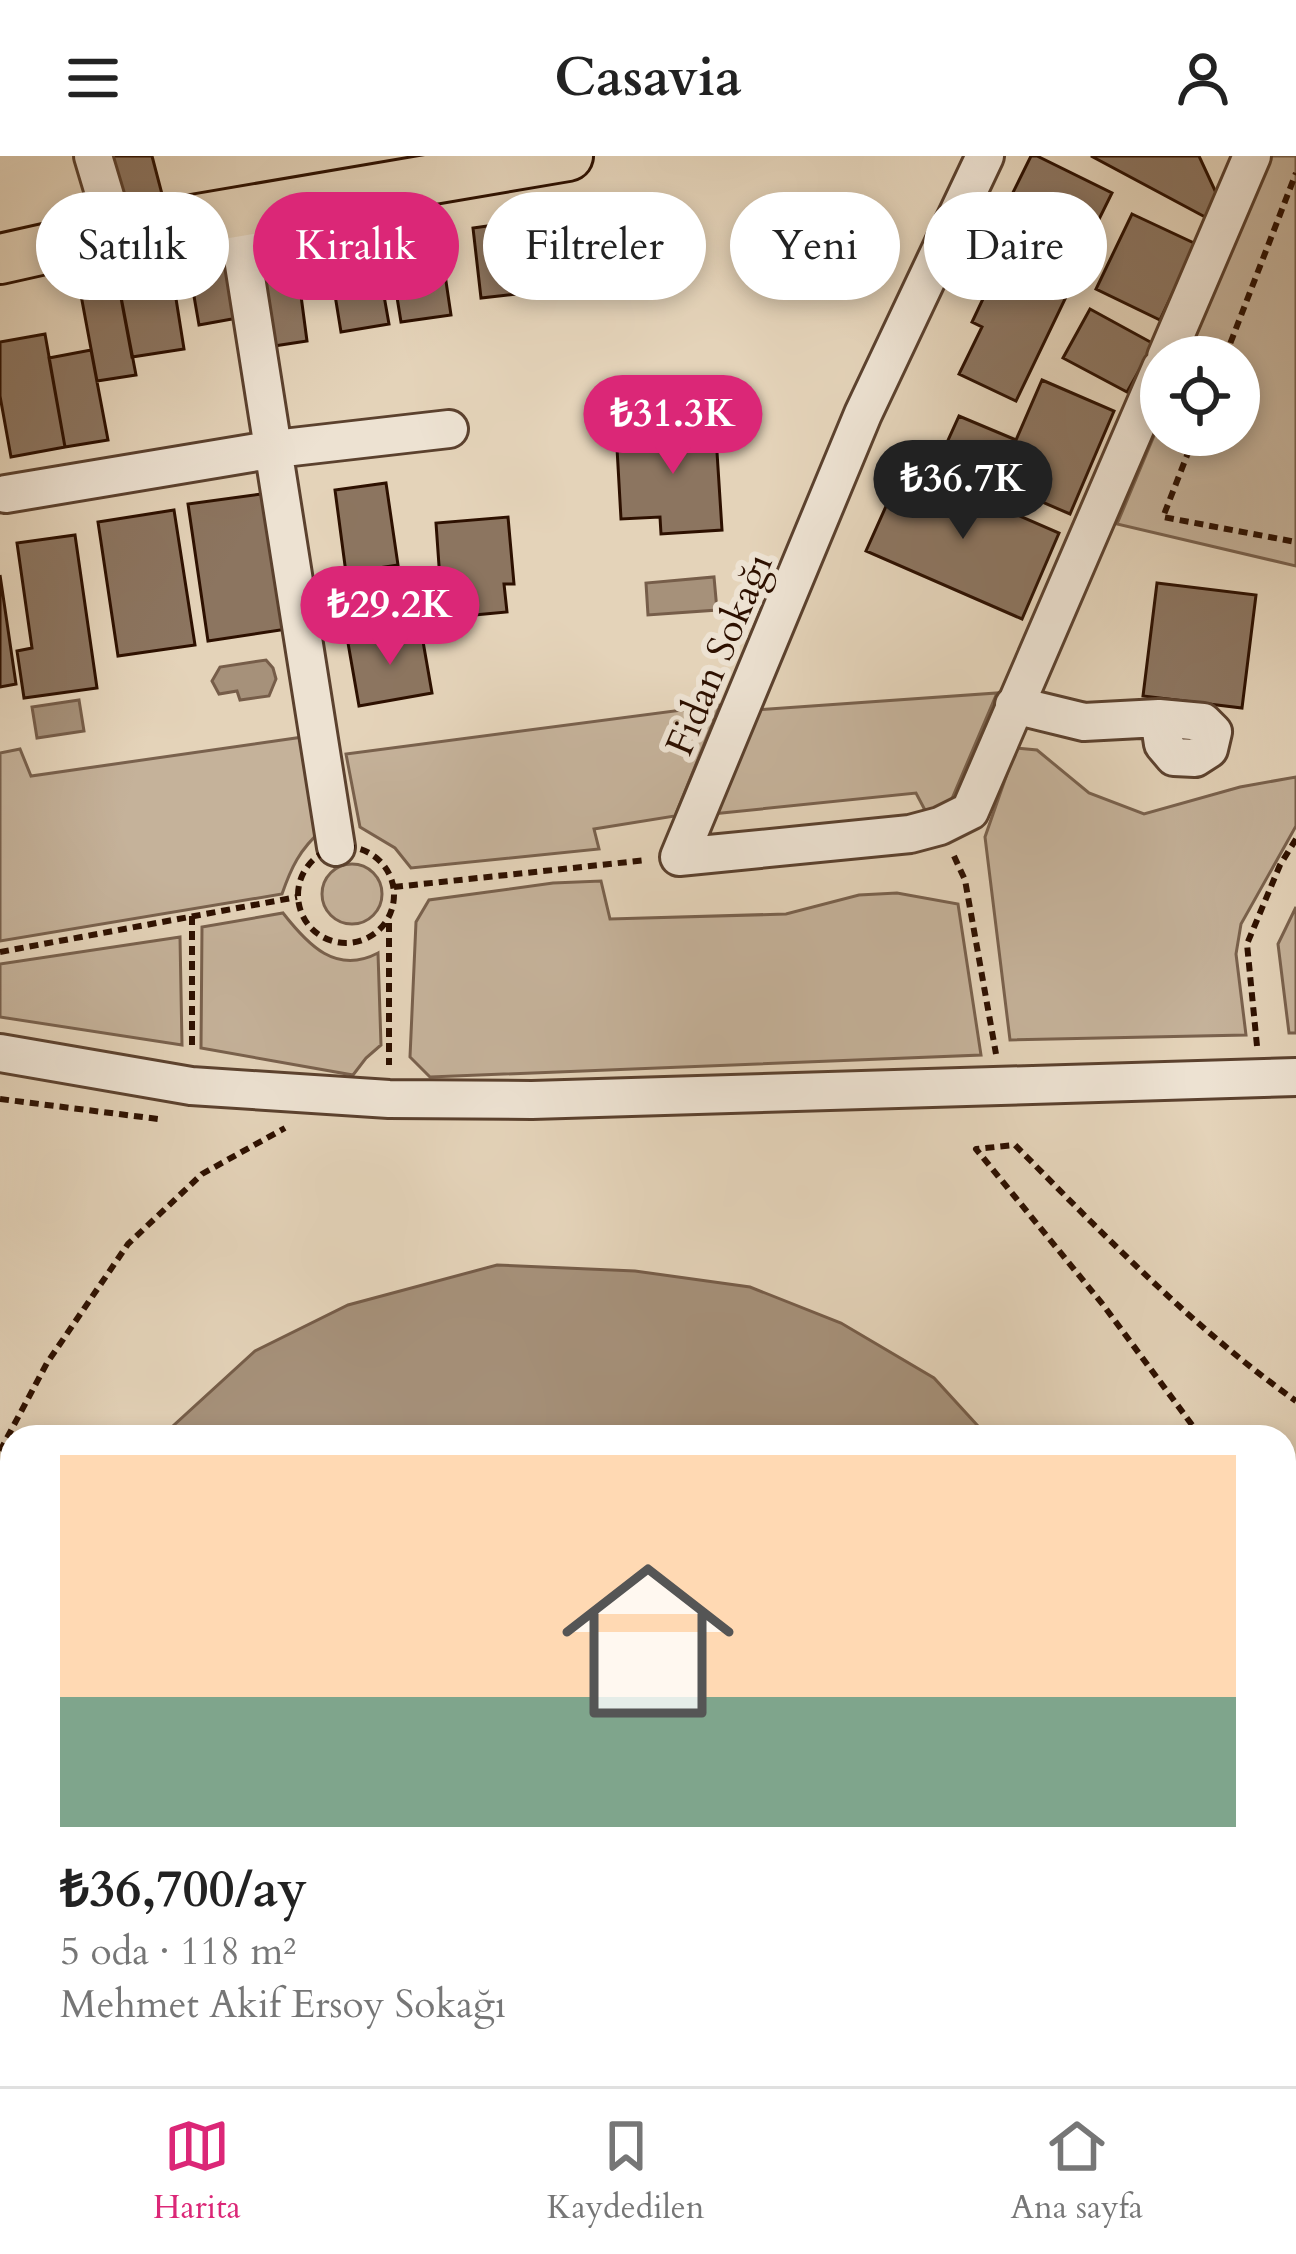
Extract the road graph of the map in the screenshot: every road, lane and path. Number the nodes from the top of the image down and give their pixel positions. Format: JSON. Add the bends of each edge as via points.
{"nodes":[{"id":1,"x":93,"y":156,"type":"edge"},
{"id":2,"x":568,"y":156,"type":"edge"},
{"id":3,"x":985,"y":156,"type":"edge"},
{"id":4,"x":1252,"y":156,"type":"edge"},
{"id":5,"x":391,"y":171,"type":"edge"},
{"id":6,"x":1296,"y":173,"type":"edge"},
{"id":7,"x":104,"y":192,"type":"edge"},
{"id":8,"x":236,"y":214,"type":"junction"},
{"id":9,"x":229,"y":215,"type":"edge"},
{"id":10,"x":36,"y":252,"type":"edge"},
{"id":11,"x":0,"y":260,"type":"edge"},
{"id":12,"x":1175,"y":336,"type":"edge"},
{"id":13,"x":1233,"y":336,"type":"edge"},
{"id":14,"x":1140,"y":416,"type":"edge"},
{"id":15,"x":449,"y":429,"type":"dead end"},
{"id":16,"x":275,"y":449,"type":"junction"},
{"id":17,"x":1187,"y":456,"type":"edge"},
{"id":18,"x":6,"y":494,"type":"dead end"},
{"id":19,"x":1296,"y":542,"type":"edge"},
{"id":20,"x":1014,"y":705,"type":"junction"},
{"id":21,"x":1159,"y":718,"type":"dead end"},
{"id":22,"x":940,"y":826,"type":"junction"},
{"id":23,"x":1296,"y":838,"type":"edge"},
{"id":24,"x":336,"y":847,"type":"junction"},
{"id":25,"x":679,"y":857,"type":"junction"},
{"id":26,"x":394,"y":887,"type":"junction"},
{"id":27,"x":298,"y":897,"type":"junction"},
{"id":28,"x":192,"y":916,"type":"junction"},
{"id":29,"x":388,"y":919,"type":"junction"},
{"id":30,"x":0,"y":952,"type":"edge"},
{"id":31,"x":0,"y":1053,"type":"edge"},
{"id":32,"x":1278,"y":1078,"type":"edge"},
{"id":33,"x":1002,"y":1084,"type":"junction"},
{"id":34,"x":191,"y":1086,"type":"junction"},
{"id":35,"x":0,"y":1099,"type":"edge"},
{"id":36,"x":389,"y":1099,"type":"junction"},
{"id":37,"x":158,"y":1118,"type":"dead end"},
{"id":38,"x":266,"y":1125,"type":"dead end"},
{"id":39,"x":1296,"y":1401,"type":"edge"},
{"id":40,"x":14,"y":1425,"type":"edge"},
{"id":41,"x":1193,"y":1425,"type":"edge"}],
"edges":[{"from":1,"to":7,"type":"street"},
{"from":2,"to":5,"type":"main road"},
{"from":3,"to":25,"type":"street","name":"Fidan Sokağı","via":[[863,414]]},
{"from":4,"to":12,"type":"street"},
{"from":5,"to":8,"type":"main road"},
{"from":6,"to":13,"type":"path"},
{"from":8,"to":9,"type":"main road"},
{"from":8,"to":16,"type":"street"},
{"from":10,"to":11,"type":"main road"},
{"from":14,"to":20,"type":"street"},
{"from":15,"to":16,"type":"street"},
{"from":16,"to":18,"type":"street"},
{"from":16,"to":24,"type":"street"},
{"from":17,"to":19,"type":"path","via":[[1163,517]]},
{"from":20,"to":21,"type":"street","via":[[1084,722]]},
{"from":20,"to":22,"type":"street","via":[[970,811]]},
{"from":22,"to":25,"type":"street"},
{"from":22,"to":33,"type":"path","via":[[965,880]]},
{"from":23,"to":32,"type":"path","via":[[1247,944]]},
{"from":24,"to":26,"type":"path","via":[[367,850]]},
{"from":24,"to":27,"type":"path","via":[[304,871]]},
{"from":25,"to":26,"type":"path"},
{"from":26,"to":29,"type":"path"},
{"from":27,"to":28,"type":"path"},
{"from":27,"to":29,"type":"path","via":[[309,926],[335,942],[366,939]]},
{"from":28,"to":30,"type":"path"},
{"from":28,"to":34,"type":"path"},
{"from":29,"to":36,"type":"path"},
{"from":31,"to":34,"type":"street"},
{"from":32,"to":33,"type":"street"},
{"from":33,"to":36,"type":"street"},
{"from":34,"to":36,"type":"street"},
{"from":35,"to":37,"type":"path"},
{"from":38,"to":40,"type":"path","via":[[288,1126],[202,1174],[128,1244]]},
{"from":39,"to":41,"type":"path","via":[[1159,1288],[1015,1144],[976,1149]]}]}
